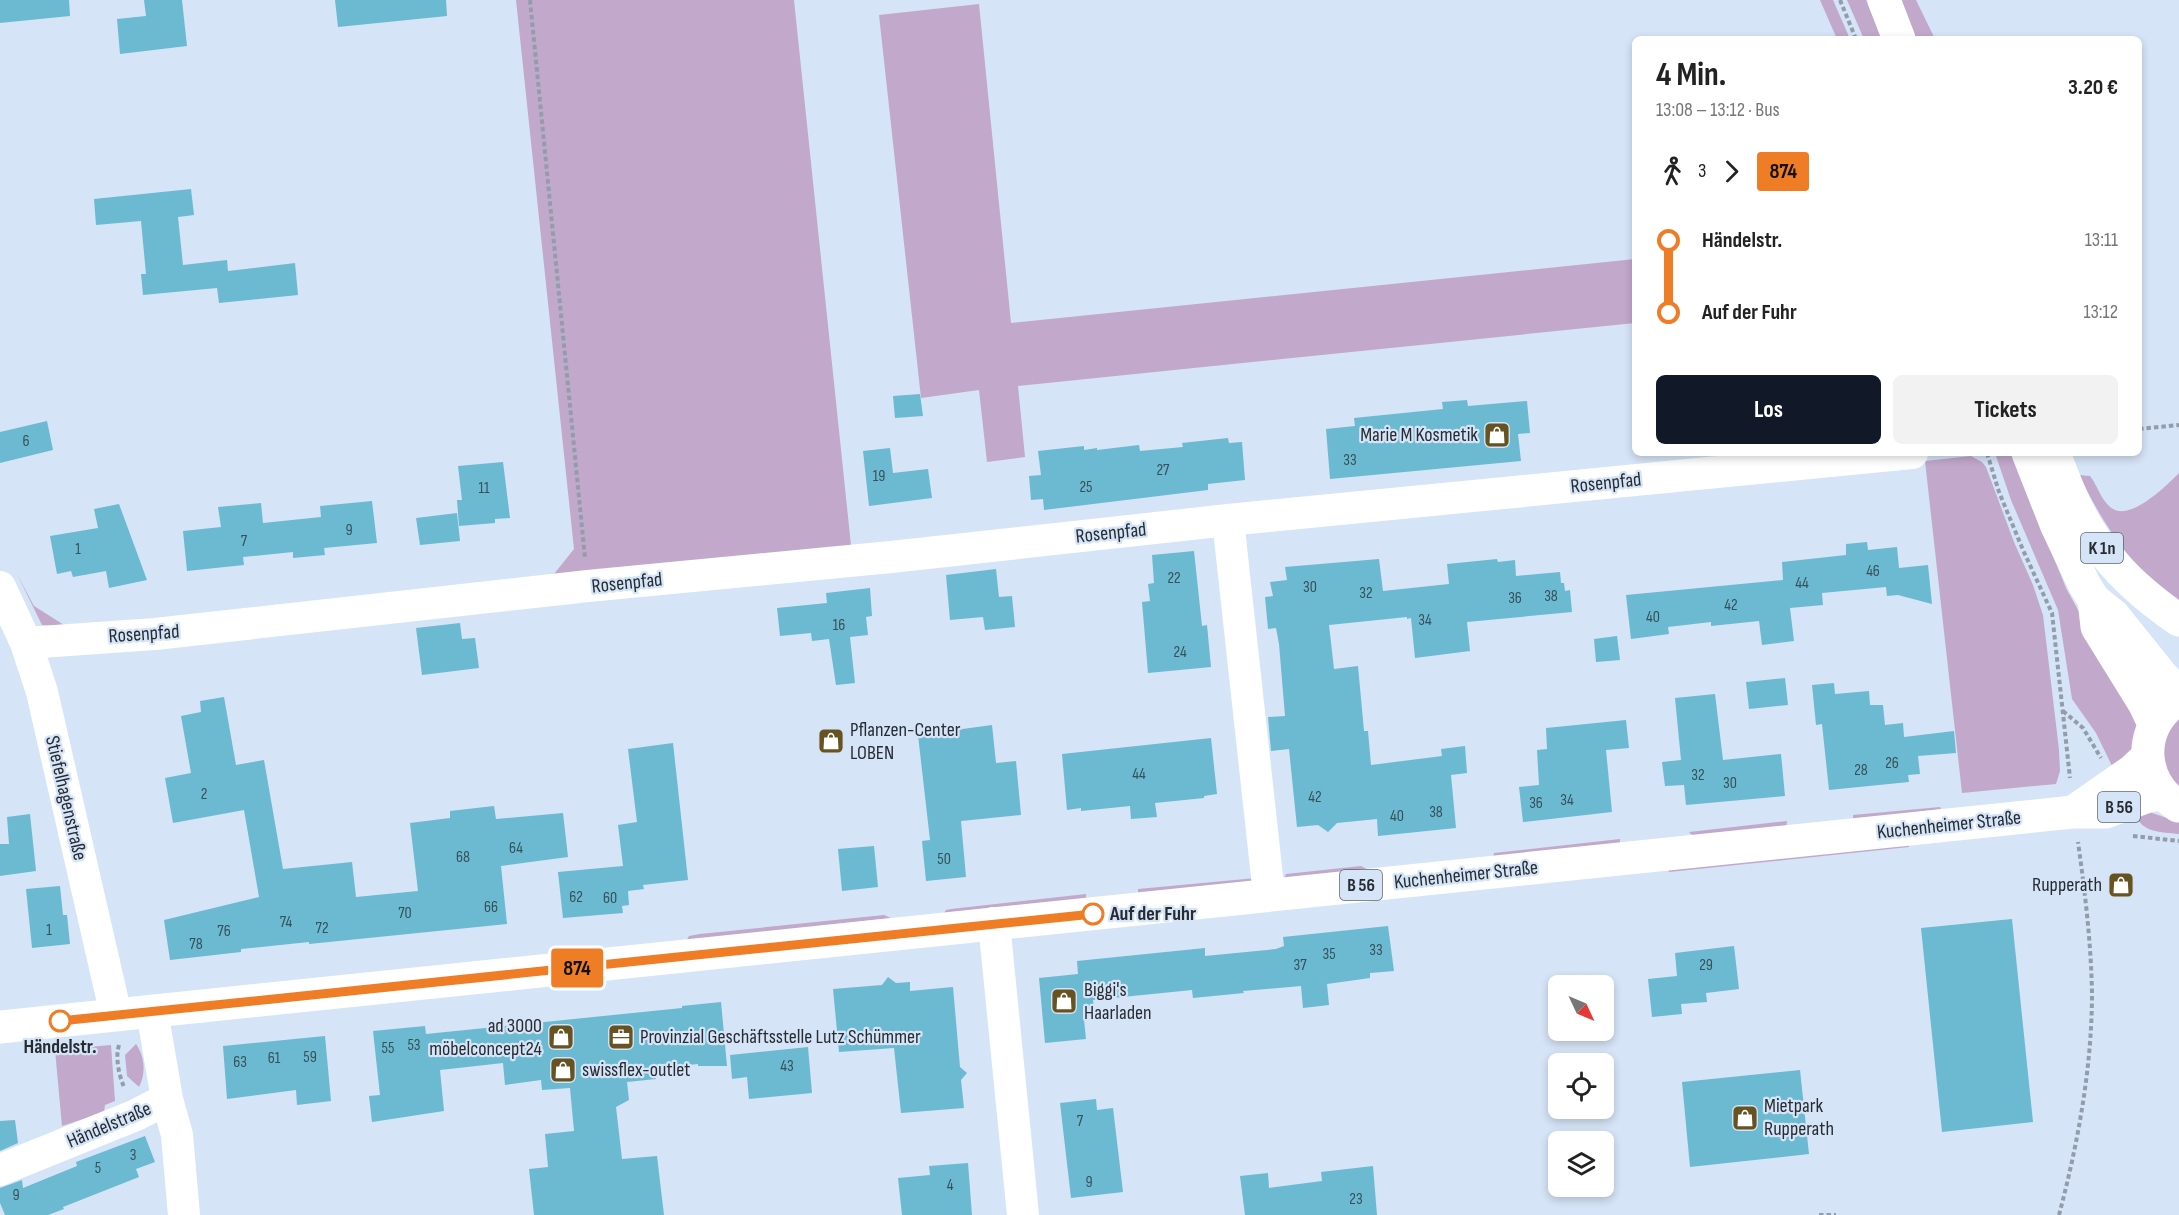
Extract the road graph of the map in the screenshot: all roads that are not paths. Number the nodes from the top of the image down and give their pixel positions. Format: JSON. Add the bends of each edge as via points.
{"nodes":[{"id":1,"x":1884,"y":0,"type":"edge"},
{"id":2,"x":1898,"y":36,"type":"edge"},
{"id":3,"x":1881,"y":456,"type":"edge"},
{"id":4,"x":2029,"y":456,"type":"edge"},
{"id":5,"x":2055,"y":456,"type":"edge"},
{"id":6,"x":1228,"y":520,"type":"junction"},
{"id":7,"x":0,"y":587,"type":"edge"},
{"id":8,"x":2094,"y":600,"type":"junction"},
{"id":9,"x":2179,"y":621,"type":"edge"},
{"id":10,"x":26,"y":643,"type":"junction"},
{"id":11,"x":2179,"y":693,"type":"edge"},
{"id":12,"x":2179,"y":699,"type":"edge"},
{"id":13,"x":2154,"y":724,"type":"junction"},
{"id":14,"x":2147,"y":757,"type":"junction"},
{"id":15,"x":2171,"y":800,"type":"edge"},
{"id":16,"x":2073,"y":812,"type":"junction"},
{"id":17,"x":1269,"y":895,"type":"junction"},
{"id":18,"x":994,"y":923,"type":"junction"},
{"id":19,"x":133,"y":1013,"type":"junction"},
{"id":20,"x":0,"y":1028,"type":"edge"},
{"id":21,"x":167,"y":1099,"type":"junction"},
{"id":22,"x":0,"y":1170,"type":"edge"},
{"id":23,"x":184,"y":1215,"type":"edge"},
{"id":24,"x":1023,"y":1215,"type":"edge"}],
"edges":[{"from":1,"to":2,"type":"main road"},
{"from":3,"to":6,"type":"street","name":"Rosenpfad"},
{"from":4,"to":8,"type":"main road","number":"K 1n","via":[[2056,525]]},
{"from":5,"to":9,"type":"main road","number":"K 1n","via":[[2070,494],[2096,541],[2124,575]]},
{"from":6,"to":10,"type":"street","name":"Rosenpfad","via":[[155,634]]},
{"from":6,"to":17,"type":"street"},
{"from":7,"to":10,"type":"street","name":"Stiefelhagenstraße"},
{"from":8,"to":11,"type":"main road","number":"K 1n","via":[[2114,615]]},
{"from":8,"to":13,"type":"main road","number":"K 1n","via":[[2097,627]]},
{"from":10,"to":19,"type":"street","name":"Stiefelhagenstraße"},
{"from":12,"to":13,"type":"main road"},
{"from":13,"to":14,"type":"main road"},
{"from":14,"to":15,"type":"main road","via":[[2152,777]]},
{"from":14,"to":16,"type":"main road","name":"Kuchenheimer Straße","number":"B 56"},
{"from":15,"to":16,"type":"main road","name":"Kuchenheimer Straße","number":"B 56","via":[[2148,796],[2106,812]]},
{"from":16,"to":17,"type":"main road","name":"Kuchenheimer Straße","number":"B 56"},
{"from":17,"to":18,"type":"main road","name":"Kuchenheimer Straße","number":"B 56"},
{"from":18,"to":19,"type":"main road","name":"Kuchenheimer Straße","number":"B 56"},
{"from":18,"to":24,"type":"street"},
{"from":19,"to":20,"type":"main road","name":"Kuchenheimer Straße","number":"B 56"},
{"from":19,"to":21,"type":"street","name":"Händelstraße"},
{"from":21,"to":22,"type":"street","name":"Händelstraße"},
{"from":21,"to":23,"type":"street","via":[[177,1135]]}]}
